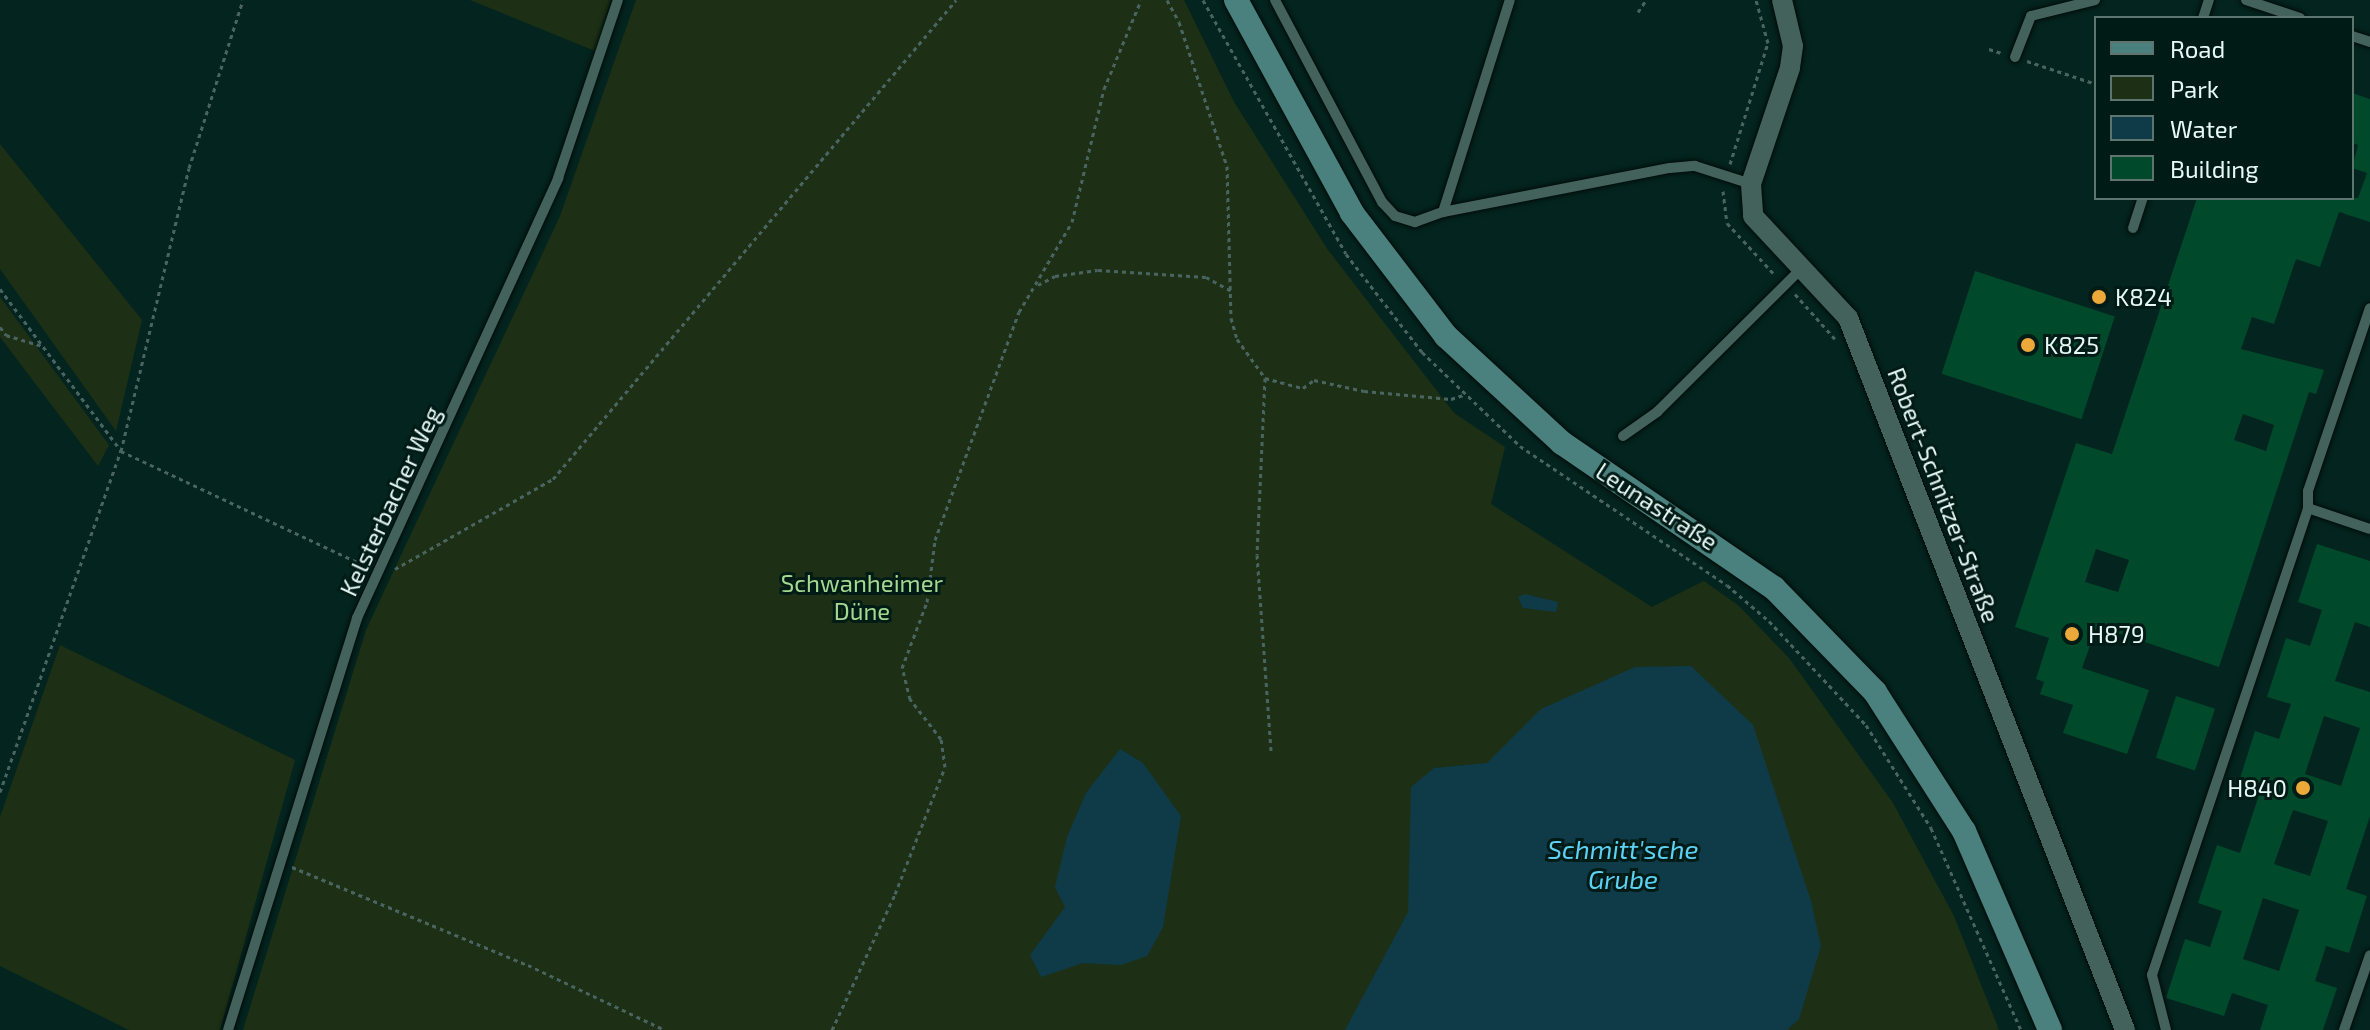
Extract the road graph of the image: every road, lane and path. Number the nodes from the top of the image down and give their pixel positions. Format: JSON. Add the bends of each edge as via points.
{"nodes":[{"id":1,"x":243,"y":0,"type":"edge"},
{"id":2,"x":618,"y":0,"type":"edge"},
{"id":3,"x":956,"y":0,"type":"edge"},
{"id":4,"x":1141,"y":0,"type":"edge"},
{"id":5,"x":1167,"y":0,"type":"edge"},
{"id":6,"x":1203,"y":0,"type":"edge"},
{"id":7,"x":1236,"y":0,"type":"edge"},
{"id":8,"x":1275,"y":0,"type":"edge"},
{"id":9,"x":1510,"y":0,"type":"edge"},
{"id":10,"x":1646,"y":0,"type":"edge"},
{"id":11,"x":1782,"y":0,"type":"edge"},
{"id":12,"x":2095,"y":0,"type":"edge"},
{"id":13,"x":2246,"y":0,"type":"edge"},
{"id":14,"x":1638,"y":12,"type":"dead end"},
{"id":15,"x":2294,"y":16,"type":"edge"},
{"id":16,"x":1989,"y":49,"type":"dead end"},
{"id":17,"x":2015,"y":57,"type":"junction"},
{"id":18,"x":2094,"y":83,"type":"edge"},
{"id":19,"x":1751,"y":184,"type":"junction"},
{"id":20,"x":2142,"y":200,"type":"edge"},
{"id":21,"x":1443,"y":212,"type":"junction"},
{"id":22,"x":2133,"y":228,"type":"dead end"},
{"id":23,"x":1802,"y":268,"type":"junction"},
{"id":24,"x":1034,"y":287,"type":"junction"},
{"id":25,"x":0,"y":289,"type":"edge"},
{"id":26,"x":1231,"y":291,"type":"junction"},
{"id":27,"x":2370,"y":308,"type":"edge"},
{"id":28,"x":0,"y":327,"type":"edge"},
{"id":29,"x":43,"y":346,"type":"junction"},
{"id":30,"x":1265,"y":378,"type":"junction"},
{"id":31,"x":1463,"y":395,"type":"junction"},
{"id":32,"x":1623,"y":436,"type":"dead end"},
{"id":33,"x":121,"y":451,"type":"junction"},
{"id":34,"x":2308,"y":508,"type":"junction"},
{"id":35,"x":2370,"y":529,"type":"edge"},
{"id":36,"x":377,"y":572,"type":"junction"},
{"id":37,"x":1271,"y":750,"type":"dead end"},
{"id":38,"x":0,"y":792,"type":"edge"},
{"id":39,"x":281,"y":863,"type":"junction"},
{"id":40,"x":2369,"y":958,"type":"edge"},
{"id":41,"x":228,"y":1030,"type":"edge"},
{"id":42,"x":665,"y":1030,"type":"edge"},
{"id":43,"x":832,"y":1030,"type":"edge"},
{"id":44,"x":2021,"y":1030,"type":"edge"},
{"id":45,"x":2050,"y":1030,"type":"edge"},
{"id":46,"x":2125,"y":1030,"type":"edge"},
{"id":47,"x":2166,"y":1030,"type":"edge"},
{"id":48,"x":2344,"y":1030,"type":"edge"}],
"edges":[{"from":1,"to":33,"type":"path","via":[[189,168]]},
{"from":2,"to":36,"type":"lane","name":"Kelsterbacher Weg","via":[[558,178]]},
{"from":3,"to":36,"type":"path","via":[[553,479],[394,569]]},
{"from":4,"to":24,"type":"path","via":[[1104,89],[1072,222]]},
{"from":5,"to":26,"type":"path","via":[[1189,48],[1227,166]]},
{"from":6,"to":31,"type":"path","via":[[1346,254],[1385,308]]},
{"from":7,"to":45,"type":"main road","name":"Leunastraße","via":[[1352,213],[1446,336],[1562,443],[1774,588],[1839,650],[1882,701],[1924,762],[1974,852]]},
{"from":8,"to":21,"type":"lane","via":[[1382,202],[1395,216],[1415,222]]},
{"from":9,"to":21,"type":"lane"},
{"from":10,"to":14,"type":"path"},
{"from":11,"to":19,"type":"street","name":"Robert-Schnitzer-Straße","via":[[1793,46],[1790,68]]},
{"from":12,"to":17,"type":"lane","via":[[2031,16]]},
{"from":13,"to":15,"type":"lane"},
{"from":16,"to":17,"type":"path"},
{"from":17,"to":18,"type":"path"},
{"from":19,"to":21,"type":"lane","via":[[1695,166],[1670,168]]},
{"from":19,"to":23,"type":"street","name":"Robert-Schnitzer-Straße","via":[[1753,216]]},
{"from":20,"to":22,"type":"lane"},
{"from":23,"to":32,"type":"lane","via":[[1657,412]]},
{"from":23,"to":46,"type":"street","name":"Robert-Schnitzer-Straße","via":[[1840,307],[1854,330]]},
{"from":24,"to":26,"type":"path","via":[[1055,276],[1098,270],[1206,277]]},
{"from":24,"to":43,"type":"path","via":[[1005,346],[935,540],[927,602],[902,668],[910,699],[941,739],[945,767],[895,894]]},
{"from":25,"to":29,"type":"path"},
{"from":26,"to":30,"type":"path","via":[[1237,339]]},
{"from":27,"to":34,"type":"lane","via":[[2308,491]]},
{"from":28,"to":29,"type":"path","via":[[6,335]]},
{"from":29,"to":33,"type":"path"},
{"from":30,"to":31,"type":"path","via":[[1303,388],[1314,380],[1364,391],[1451,399]]},
{"from":30,"to":37,"type":"path","via":[[1257,555]]},
{"from":31,"to":44,"type":"path","via":[[1553,470],[1727,585],[1836,688],[1899,773],[1931,828]]},
{"from":33,"to":36,"type":"path"},
{"from":33,"to":38,"type":"path"},
{"from":34,"to":35,"type":"lane"},
{"from":34,"to":47,"type":"lane","via":[[2152,975]]},
{"from":36,"to":39,"type":"lane","name":"Kelsterbacher Weg","via":[[335,681]]},
{"from":39,"to":41,"type":"lane","name":"Kelsterbacher Weg"},
{"from":39,"to":42,"type":"path","via":[[528,965]]},
{"from":40,"to":48,"type":"lane"}]}
